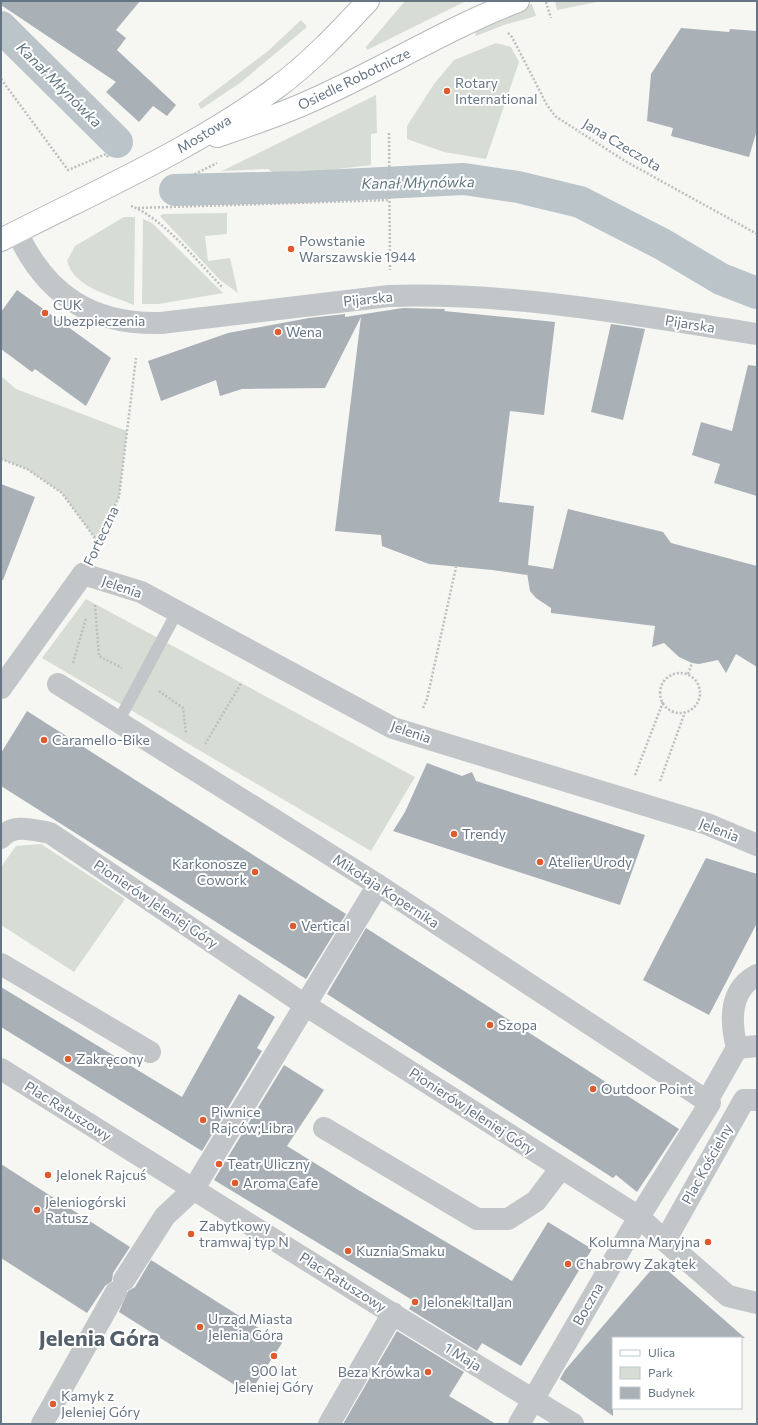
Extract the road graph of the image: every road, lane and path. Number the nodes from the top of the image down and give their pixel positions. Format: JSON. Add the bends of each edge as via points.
{"nodes":[{"id":1,"x":368,"y":1,"type":"edge"},
{"id":2,"x":518,"y":1,"type":"edge"},
{"id":3,"x":545,"y":1,"type":"edge"},
{"id":4,"x":551,"y":18,"type":"dead end"},
{"id":5,"x":512,"y":37,"type":"dead end"},
{"id":6,"x":1,"y":79,"type":"edge"},
{"id":7,"x":389,"y":133,"type":"dead end"},
{"id":8,"x":186,"y":146,"type":"junction"},
{"id":9,"x":95,"y":159,"type":"dead end"},
{"id":10,"x":390,"y":200,"type":"junction"},
{"id":11,"x":131,"y":206,"type":"dead end"},
{"id":12,"x":138,"y":208,"type":"junction"},
{"id":13,"x":757,"y":234,"type":"edge"},
{"id":14,"x":9,"y":236,"type":"edge"},
{"id":15,"x":224,"y":288,"type":"dead end"},
{"id":16,"x":399,"y":300,"type":"junction"},
{"id":17,"x":757,"y":334,"type":"edge"},
{"id":18,"x":136,"y":358,"type":"dead end"},
{"id":19,"x":1,"y":459,"type":"edge"},
{"id":20,"x":97,"y":541,"type":"junction"},
{"id":21,"x":456,"y":567,"type":"dead end"},
{"id":22,"x":83,"y":574,"type":"junction"},
{"id":23,"x":177,"y":612,"type":"junction"},
{"id":24,"x":87,"y":615,"type":"dead end"},
{"id":25,"x":692,"y":664,"type":"dead end"},
{"id":26,"x":688,"y":674,"type":"junction"},
{"id":27,"x":242,"y":682,"type":"dead end"},
{"id":28,"x":62,"y":686,"type":"joint"},
{"id":29,"x":1,"y":688,"type":"edge"},
{"id":30,"x":427,"y":699,"type":"dead end"},
{"id":31,"x":663,"y":702,"type":"junction"},
{"id":32,"x":228,"y":706,"type":"dead end"},
{"id":33,"x":685,"y":712,"type":"junction"},
{"id":34,"x":118,"y":722,"type":"junction"},
{"id":35,"x":633,"y":778,"type":"dead end"},
{"id":36,"x":658,"y":786,"type":"dead end"},
{"id":37,"x":1,"y":838,"type":"edge"},
{"id":38,"x":757,"y":845,"type":"edge"},
{"id":39,"x":378,"y":885,"type":"junction"},
{"id":40,"x":1,"y":964,"type":"edge"},
{"id":41,"x":757,"y":975,"type":"edge"},
{"id":42,"x":305,"y":1005,"type":"junction"},
{"id":43,"x":747,"y":1047,"type":"edge"},
{"id":44,"x":150,"y":1052,"type":"dead end"},
{"id":45,"x":1,"y":1069,"type":"edge"},
{"id":46,"x":757,"y":1100,"type":"edge"},
{"id":47,"x":708,"y":1102,"type":"junction"},
{"id":48,"x":324,"y":1128,"type":"dead end"},
{"id":49,"x":561,"y":1168,"type":"junction"},
{"id":50,"x":193,"y":1190,"type":"junction"},
{"id":51,"x":639,"y":1217,"type":"junction"},
{"id":52,"x":665,"y":1240,"type":"junction"},
{"id":53,"x":757,"y":1303,"type":"edge"},
{"id":54,"x":393,"y":1313,"type":"junction"},
{"id":55,"x":532,"y":1400,"type":"junction"},
{"id":56,"x":42,"y":1424,"type":"edge"},
{"id":57,"x":329,"y":1424,"type":"edge"},
{"id":58,"x":519,"y":1424,"type":"edge"},
{"id":59,"x":574,"y":1424,"type":"edge"}],
"edges":[{"from":1,"to":8,"type":"street","name":"Mostowa","via":[[332,41],[277,87]]},
{"from":2,"to":8,"type":"street","name":"Osiedle Robotnicze","via":[[307,103],[268,119]]},
{"from":3,"to":4,"type":"path"},
{"from":5,"to":13,"type":"path","name":"Jana Czeczota","via":[[547,105],[556,116],[625,161]]},
{"from":6,"to":9,"type":"path","via":[[68,170]]},
{"from":7,"to":10,"type":"path"},
{"from":8,"to":14,"type":"street","name":"Mostowa"},
{"from":10,"to":12,"type":"path"},
{"from":10,"to":16,"type":"path"},
{"from":11,"to":12,"type":"path"},
{"from":12,"to":15,"type":"path","via":[[150,216]]},
{"from":14,"to":16,"type":"street","name":"Pijarska","via":[[26,252],[52,286],[68,298],[84,308],[122,321],[140,324]]},
{"from":16,"to":17,"type":"street","name":"Pijarska","via":[[424,295],[563,304]]},
{"from":18,"to":20,"type":"path","name":"Forteczna","via":[[119,496]]},
{"from":19,"to":20,"type":"path","via":[[27,469],[62,493]]},
{"from":20,"to":22,"type":"path","name":"Forteczna"},
{"from":21,"to":30,"type":"path"},
{"from":22,"to":23,"type":"street","name":"Jelenia","via":[[140,592]]},
{"from":22,"to":29,"type":"street","name":"Forteczna"},
{"from":23,"to":34,"type":"lane"},
{"from":23,"to":38,"type":"street","name":"Jelenia","via":[[393,728],[707,824]]},
{"from":24,"to":28,"type":"path"},
{"from":25,"to":26,"type":"path"},
{"from":26,"to":31,"type":"path","via":[[676,674],[665,680],[660,691]]},
{"from":26,"to":33,"type":"path","via":[[697,682],[700,694],[696,705]]},
{"from":27,"to":32,"type":"path"},
{"from":28,"to":34,"type":"street","name":"Mikołaja Kopernika"},
{"from":31,"to":33,"type":"path","via":[[672,711]]},
{"from":31,"to":35,"type":"path"},
{"from":33,"to":36,"type":"path"},
{"from":34,"to":39,"type":"street","name":"Mikołaja Kopernika"},
{"from":37,"to":42,"type":"street","name":"Pionierów Jeleniej Góry","via":[[6,832],[24,828],[50,833]]},
{"from":39,"to":42,"type":"street"},
{"from":39,"to":47,"type":"street","name":"Mikołaja Kopernika"},
{"from":40,"to":44,"type":"street"},
{"from":41,"to":43,"type":"street","via":[[746,984],[733,1004],[732,1028]]},
{"from":42,"to":49,"type":"street","name":"Pionierów Jeleniej Góry"},
{"from":42,"to":50,"type":"street"},
{"from":43,"to":47,"type":"street","name":"Boczna"},
{"from":45,"to":50,"type":"street","name":"Plac Ratuszowy"},
{"from":46,"to":52,"type":"street","name":"Plac Kościelny","via":[[744,1100]]},
{"from":47,"to":51,"type":"street","name":"Boczna"},
{"from":48,"to":49,"type":"street","via":[[477,1219],[508,1219],[536,1201]]},
{"from":49,"to":51,"type":"street","name":"Pionierów Jeleniej Góry"},
{"from":50,"to":54,"type":"street","name":"Plac Ratuszowy"},
{"from":50,"to":56,"type":"street","via":[[165,1216],[120,1286]]},
{"from":51,"to":52,"type":"street"},
{"from":51,"to":55,"type":"street","name":"Boczna"},
{"from":52,"to":53,"type":"street","via":[[728,1296]]},
{"from":54,"to":55,"type":"street","name":"1 Maja"},
{"from":54,"to":57,"type":"street","name":"Plac Ratuszowy"},
{"from":55,"to":58,"type":"street","name":"Boczna"},
{"from":55,"to":59,"type":"street","name":"1 Maja"}]}
